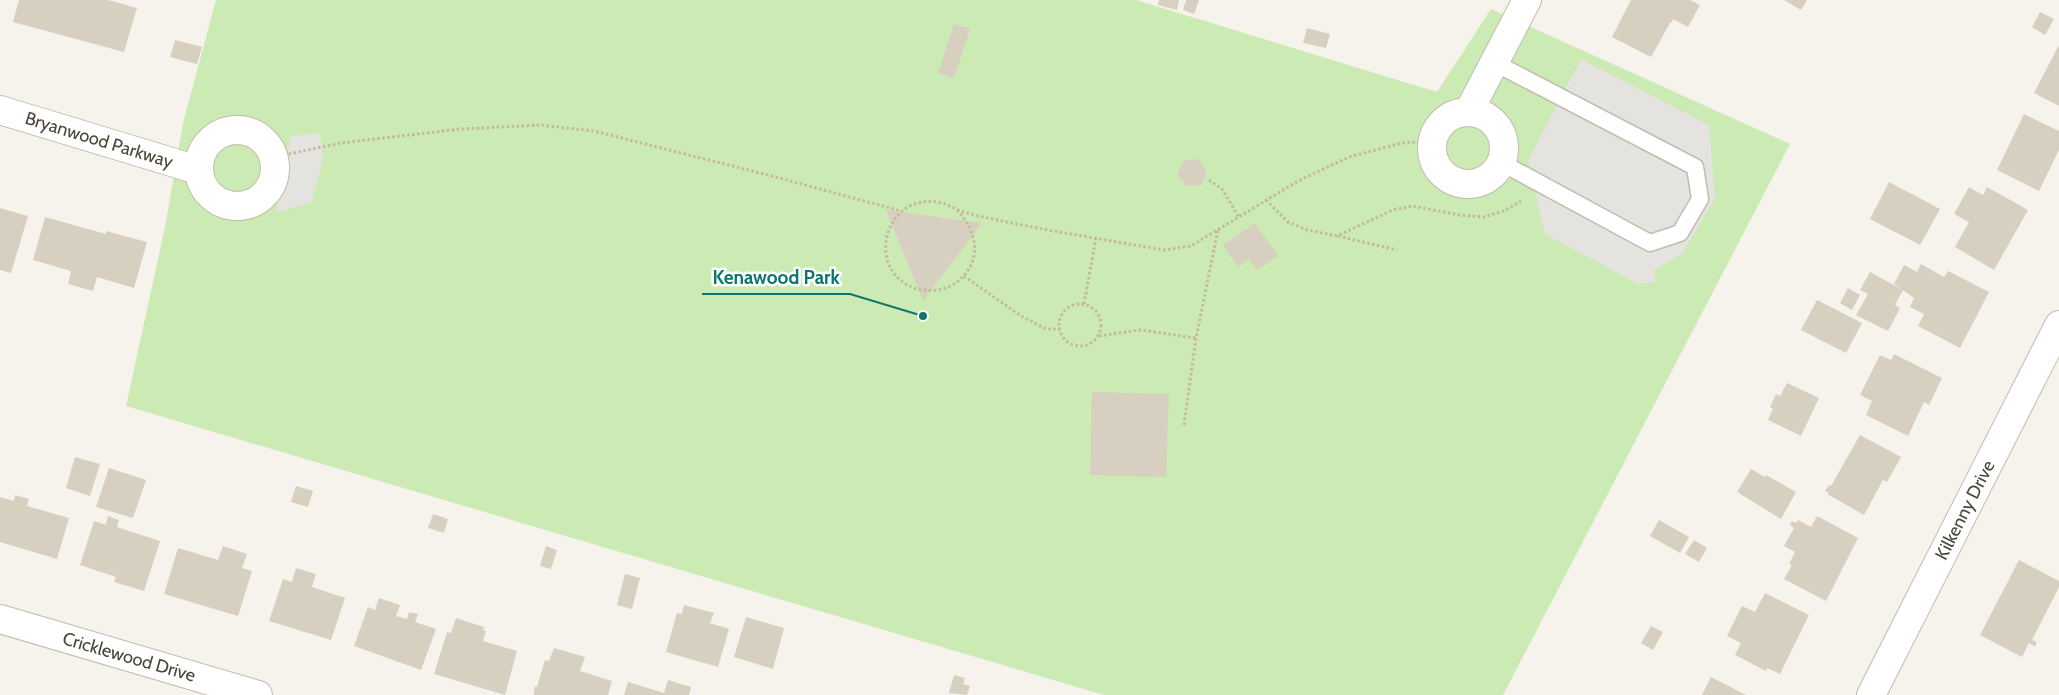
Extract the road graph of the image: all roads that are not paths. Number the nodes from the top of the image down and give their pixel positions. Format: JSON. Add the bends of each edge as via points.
{"nodes":[{"id":1,"x":1527,"y":0,"type":"edge"},
{"id":2,"x":1495,"y":63,"type":"junction"},
{"id":3,"x":0,"y":110,"type":"edge"},
{"id":4,"x":1469,"y":111,"type":"junction"},
{"id":5,"x":1502,"y":163,"type":"junction"},
{"id":6,"x":198,"y":170,"type":"junction"},
{"id":7,"x":2059,"y":325,"type":"edge"},
{"id":8,"x":0,"y":619,"type":"edge"},
{"id":9,"x":258,"y":695,"type":"edge"},
{"id":10,"x":1871,"y":695,"type":"edge"}],
"edges":[{"from":1,"to":2,"type":"street"},
{"from":2,"to":4,"type":"street"},
{"from":2,"to":5,"type":"lane","via":[[1694,167],[1700,199],[1680,233],[1650,243]]},
{"from":3,"to":6,"type":"street","name":"Bryanwood Parkway"},
{"from":4,"to":5,"type":"street","via":[[1492,120],[1499,129],[1505,151]]},
{"from":4,"to":5,"type":"street","via":[[1449,117],[1441,124],[1433,140],[1435,164],[1452,181],[1475,184],[1496,173]]},
{"from":6,"to":6,"type":"street","via":[[199,158],[213,137],[237,129],[260,136],[269,145],[276,170],[266,193],[256,202],[243,206],[218,202],[208,194]]},
{"from":7,"to":10,"type":"street","name":"Kilkenny Drive"},
{"from":8,"to":9,"type":"street","name":"Cricklewood Drive"}]}
